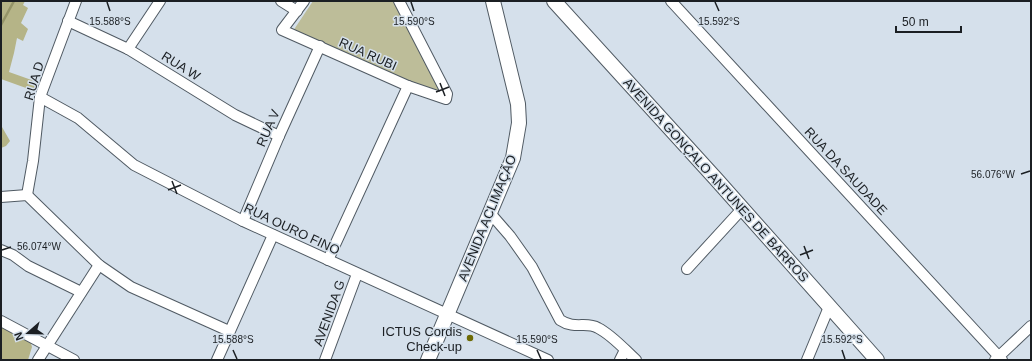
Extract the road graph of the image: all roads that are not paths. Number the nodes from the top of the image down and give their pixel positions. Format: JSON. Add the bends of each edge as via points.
{"nodes":[{"id":1,"x":76,"y":1,"type":"edge"},
{"id":2,"x":160,"y":1,"type":"edge"},
{"id":3,"x":282,"y":1,"type":"edge"},
{"id":4,"x":304,"y":1,"type":"edge"},
{"id":5,"x":399,"y":1,"type":"edge"},
{"id":6,"x":493,"y":1,"type":"edge"},
{"id":7,"x":554,"y":1,"type":"edge"},
{"id":8,"x":671,"y":1,"type":"edge"},
{"id":9,"x":297,"y":11,"type":"junction"},
{"id":10,"x":68,"y":21,"type":"junction"},
{"id":11,"x":320,"y":46,"type":"junction"},
{"id":12,"x":128,"y":49,"type":"junction"},
{"id":13,"x":408,"y":86,"type":"junction"},
{"id":14,"x":40,"y":97,"type":"junction"},
{"id":15,"x":278,"y":136,"type":"junction"},
{"id":16,"x":27,"y":195,"type":"junction"},
{"id":17,"x":1,"y":197,"type":"edge"},
{"id":18,"x":742,"y":209,"type":"junction"},
{"id":19,"x":490,"y":213,"type":"junction"},
{"id":20,"x":243,"y":221,"type":"junction"},
{"id":21,"x":273,"y":235,"type":"junction"},
{"id":22,"x":1,"y":250,"type":"edge"},
{"id":23,"x":328,"y":260,"type":"junction"},
{"id":24,"x":99,"y":265,"type":"junction"},
{"id":25,"x":687,"y":270,"type":"dead end"},
{"id":26,"x":357,"y":274,"type":"junction"},
{"id":27,"x":82,"y":292,"type":"junction"},
{"id":28,"x":830,"y":307,"type":"junction"},
{"id":29,"x":446,"y":315,"type":"junction"},
{"id":30,"x":1,"y":321,"type":"edge"},
{"id":31,"x":1031,"y":326,"type":"edge"},
{"id":32,"x":229,"y":331,"type":"junction"},
{"id":33,"x":46,"y":346,"type":"junction"},
{"id":34,"x":625,"y":350,"type":"junction"},
{"id":35,"x":998,"y":359,"type":"edge"},
{"id":36,"x":38,"y":360,"type":"edge"},
{"id":37,"x":74,"y":360,"type":"edge"},
{"id":38,"x":217,"y":360,"type":"edge"},
{"id":39,"x":325,"y":360,"type":"edge"},
{"id":40,"x":428,"y":360,"type":"edge"},
{"id":41,"x":548,"y":360,"type":"edge"},
{"id":42,"x":620,"y":360,"type":"edge"},
{"id":43,"x":636,"y":360,"type":"edge"},
{"id":44,"x":807,"y":360,"type":"edge"},
{"id":45,"x":877,"y":360,"type":"edge"}],
"edges":[{"from":1,"to":10,"type":"street","name":"RUA D"},
{"from":2,"to":12,"type":"street"},
{"from":3,"to":9,"type":"street"},
{"from":4,"to":9,"type":"street"},
{"from":5,"to":13,"type":"street","name":"RUA RUBI","via":[[447,98]]},
{"from":6,"to":19,"type":"main road","name":"AVENIDA ACLIMAÇÃO","via":[[518,104],[519,124],[513,158]]},
{"from":7,"to":18,"type":"main road","name":"AVENIDA GONÇALO ANTUNES DE BARROS"},
{"from":8,"to":35,"type":"street","name":"RUA DA SAUDADE"},
{"from":9,"to":11,"type":"street","name":"RUA RUBI","via":[[282,30]]},
{"from":10,"to":12,"type":"street","name":"RUA W"},
{"from":10,"to":14,"type":"street","name":"RUA D"},
{"from":11,"to":13,"type":"street","name":"RUA RUBI"},
{"from":11,"to":15,"type":"street","name":"RUA V"},
{"from":12,"to":15,"type":"street","name":"RUA W","via":[[235,115]]},
{"from":13,"to":23,"type":"street"},
{"from":14,"to":16,"type":"street","name":"RUA D"},
{"from":14,"to":20,"type":"street","name":"RUA OURO FINO","via":[[78,118],[134,164]]},
{"from":15,"to":20,"type":"street","name":"RUA V"},
{"from":16,"to":17,"type":"street"},
{"from":16,"to":24,"type":"street"},
{"from":18,"to":25,"type":"street"},
{"from":18,"to":28,"type":"main road","name":"AVENIDA GONÇALO ANTUNES DE BARROS"},
{"from":19,"to":29,"type":"main road","name":"AVENIDA ACLIMAÇÃO"},
{"from":19,"to":34,"type":"street","via":[[532,267],[560,320],[575,326],[598,327]]},
{"from":20,"to":21,"type":"street","name":"RUA OURO FINO"},
{"from":21,"to":23,"type":"street","name":"RUA OURO FINO"},
{"from":21,"to":32,"type":"street"},
{"from":22,"to":27,"type":"street"},
{"from":23,"to":26,"type":"street","name":"RUA OURO FINO"},
{"from":24,"to":27,"type":"street"},
{"from":24,"to":32,"type":"street","via":[[131,287]]},
{"from":26,"to":29,"type":"street","name":"RUA OURO FINO"},
{"from":26,"to":39,"type":"street","name":"AVENIDA G"},
{"from":27,"to":33,"type":"street"},
{"from":28,"to":44,"type":"street"},
{"from":28,"to":45,"type":"main road","name":"AVENIDA GONÇALO ANTUNES DE BARROS"},
{"from":29,"to":40,"type":"main road","name":"AVENIDA ACLIMAÇÃO"},
{"from":29,"to":41,"type":"street","name":"RUA OURO FINO"},
{"from":30,"to":33,"type":"street"},
{"from":31,"to":35,"type":"street"},
{"from":32,"to":38,"type":"street"},
{"from":33,"to":36,"type":"street"},
{"from":33,"to":37,"type":"street"},
{"from":34,"to":42,"type":"street"},
{"from":34,"to":43,"type":"street"}]}
